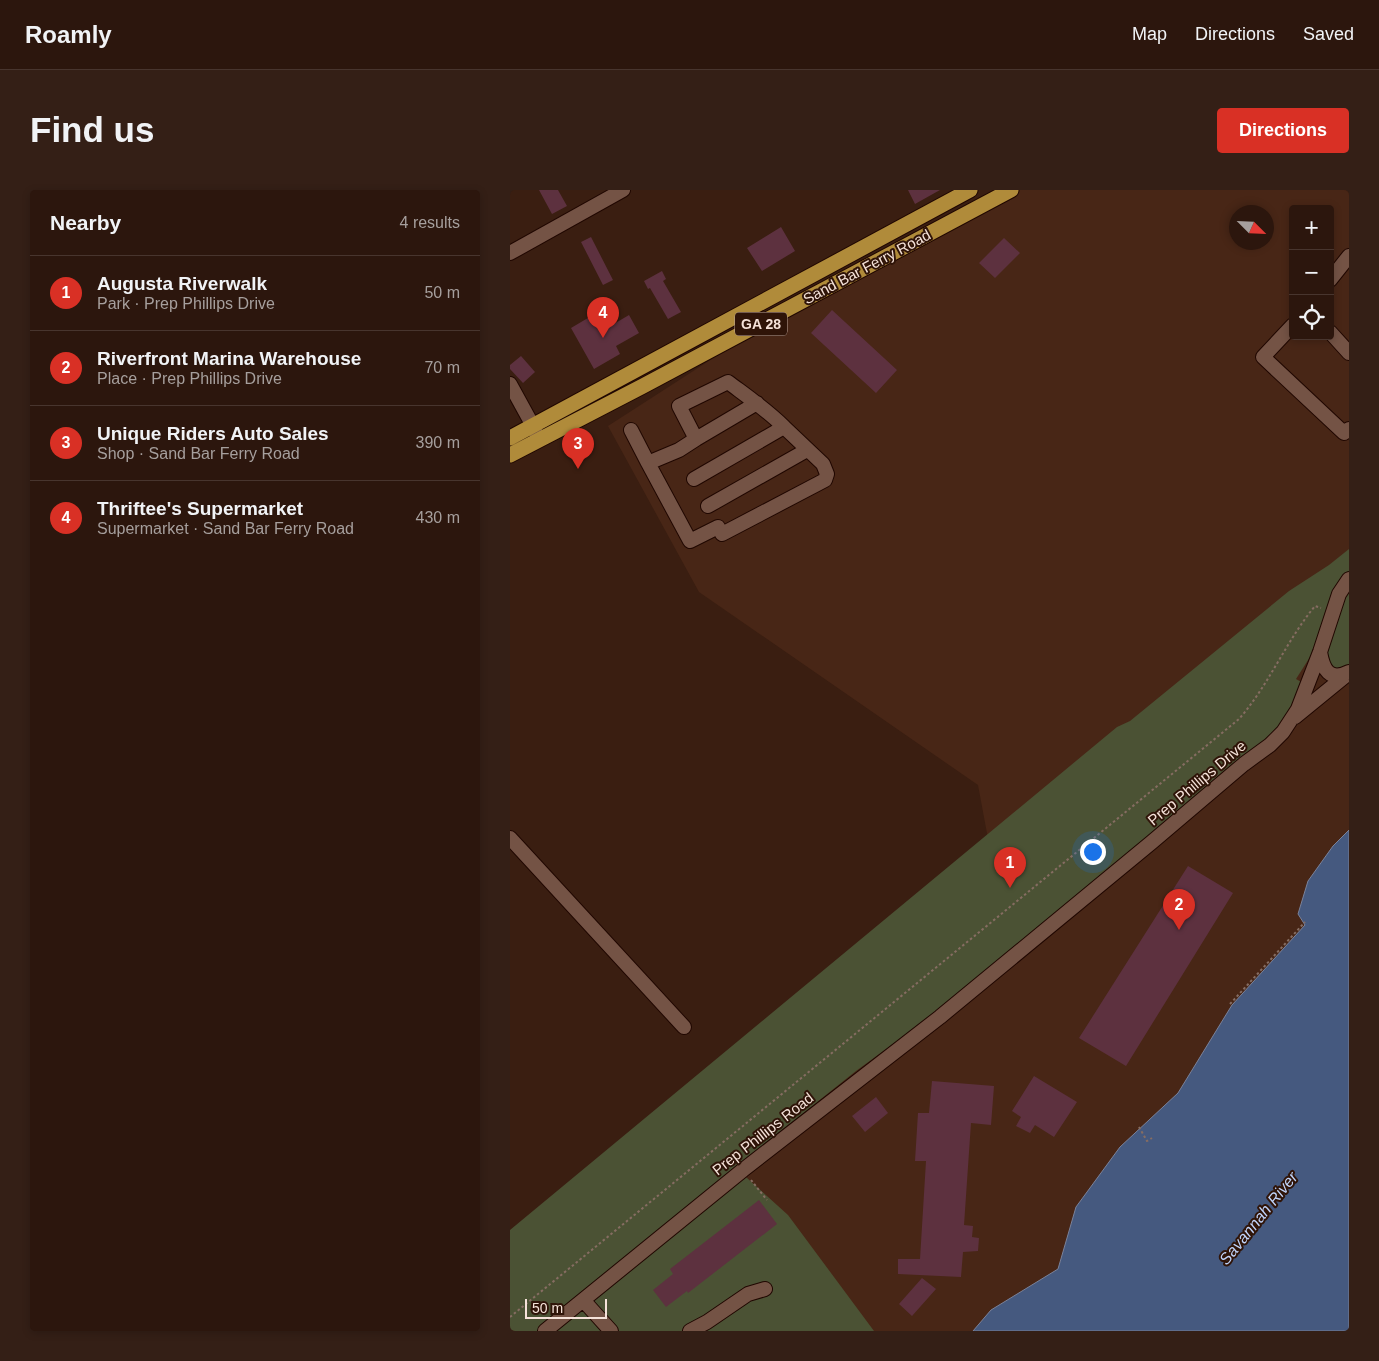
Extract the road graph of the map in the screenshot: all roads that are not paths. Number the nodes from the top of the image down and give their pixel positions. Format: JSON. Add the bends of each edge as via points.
{"nodes":[{"id":1,"x":623,"y":190,"type":"edge"},
{"id":2,"x":970,"y":190,"type":"edge"},
{"id":3,"x":1011,"y":190,"type":"edge"},
{"id":4,"x":510,"y":253,"type":"edge"},
{"id":5,"x":1349,"y":256,"type":"edge"},
{"id":6,"x":1334,"y":275,"type":"edge"},
{"id":7,"x":1289,"y":329,"type":"edge"},
{"id":8,"x":1334,"y":336,"type":"edge"},
{"id":9,"x":1349,"y":353,"type":"edge"},
{"id":10,"x":632,"y":371,"type":"junction"},
{"id":11,"x":510,"y":384,"type":"edge"},
{"id":12,"x":643,"y":386,"type":"junction"},
{"id":13,"x":756,"y":403,"type":"junction"},
{"id":14,"x":784,"y":427,"type":"junction"},
{"id":15,"x":1349,"y":429,"type":"edge"},
{"id":16,"x":631,"y":430,"type":"dead end"},
{"id":17,"x":536,"y":433,"type":"junction"},
{"id":18,"x":510,"y":438,"type":"edge"},
{"id":19,"x":696,"y":439,"type":"junction"},
{"id":20,"x":807,"y":450,"type":"junction"},
{"id":21,"x":510,"y":455,"type":"edge"},
{"id":22,"x":648,"y":463,"type":"junction"},
{"id":23,"x":694,"y":479,"type":"dead end"},
{"id":24,"x":708,"y":506,"type":"dead end"},
{"id":25,"x":1349,"y":579,"type":"edge"},
{"id":26,"x":1320,"y":652,"type":"junction"},
{"id":27,"x":1349,"y":673,"type":"edge"},
{"id":28,"x":1293,"y":719,"type":"junction"},
{"id":29,"x":510,"y":838,"type":"edge"},
{"id":30,"x":1002,"y":966,"type":"joint"},
{"id":31,"x":684,"y":1027,"type":"dead end"},
{"id":32,"x":765,"y":1289,"type":"dead end"},
{"id":33,"x":583,"y":1300,"type":"junction"},
{"id":34,"x":545,"y":1331,"type":"edge"},
{"id":35,"x":611,"y":1331,"type":"edge"},
{"id":36,"x":690,"y":1331,"type":"edge"}],
"edges":[{"from":1,"to":4,"type":"street"},
{"from":2,"to":10,"type":"main road","name":"Sand Bar Ferry Road","number":"GA 28"},
{"from":3,"to":12,"type":"main road","name":"Sand Bar Ferry Road","number":"GA 28"},
{"from":5,"to":6,"type":"street"},
{"from":7,"to":15,"type":"street","via":[[1263,358],[1344,433]]},
{"from":8,"to":9,"type":"street"},
{"from":10,"to":12,"type":"street"},
{"from":10,"to":17,"type":"main road","name":"Sand Bar Ferry Road","number":"GA 28"},
{"from":11,"to":17,"type":"street"},
{"from":12,"to":17,"type":"main road","name":"Sand Bar Ferry Road","number":"GA 28"},
{"from":13,"to":14,"type":"street"},
{"from":13,"to":19,"type":"street"},
{"from":13,"to":19,"type":"street","via":[[728,382],[678,406]]},
{"from":14,"to":20,"type":"street"},
{"from":14,"to":23,"type":"street"},
{"from":16,"to":22,"type":"street"},
{"from":17,"to":18,"type":"main road","name":"Sand Bar Ferry Road","number":"GA 28"},
{"from":17,"to":21,"type":"main road","name":"Sand Bar Ferry Road","number":"GA 28"},
{"from":19,"to":22,"type":"street"},
{"from":20,"to":22,"type":"street","via":[[823,464],[827,474],[825,480],[690,541]]},
{"from":20,"to":24,"type":"street"},
{"from":25,"to":26,"type":"street","name":"Prep Phillips Drive","via":[[1339,594]]},
{"from":26,"to":27,"type":"street","via":[[1324,670],[1338,676]]},
{"from":26,"to":28,"type":"street","name":"Prep Phillips Drive"},
{"from":27,"to":28,"type":"street"},
{"from":28,"to":30,"type":"street","name":"Prep Phillips Drive","via":[[1270,745]]},
{"from":29,"to":31,"type":"street"},
{"from":30,"to":33,"type":"street","name":"Prep Phillips Road"},
{"from":32,"to":36,"type":"street","via":[[748,1294]]},
{"from":33,"to":34,"type":"street","name":"Prep Phillips Road"},
{"from":33,"to":35,"type":"street"}]}
